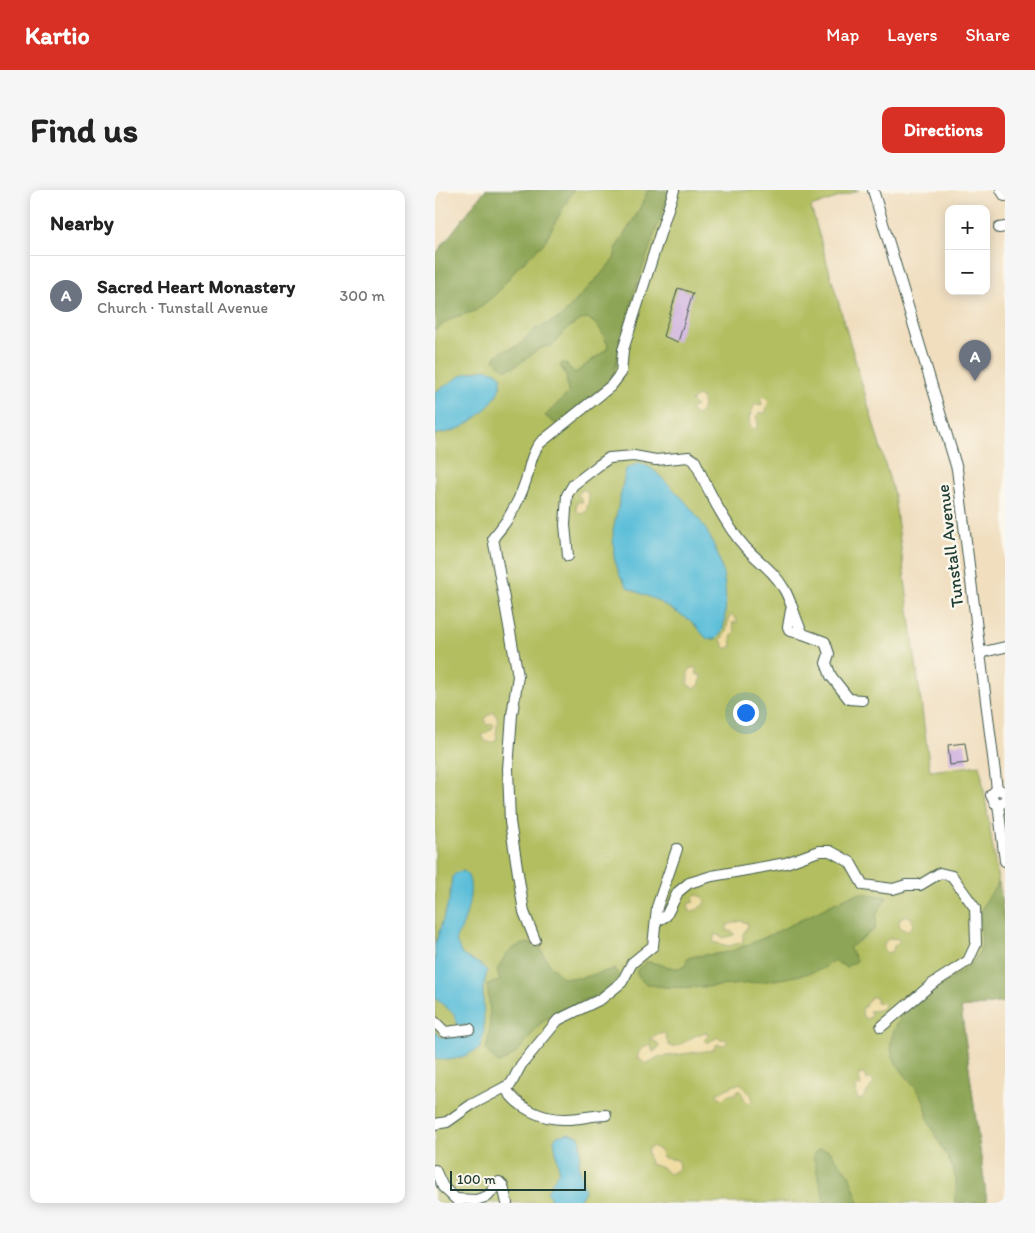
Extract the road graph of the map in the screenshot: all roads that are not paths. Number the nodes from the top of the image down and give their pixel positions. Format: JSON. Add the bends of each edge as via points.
{"nodes":[{"id":1,"x":674,"y":190,"type":"edge"},
{"id":2,"x":873,"y":190,"type":"edge"},
{"id":3,"x":1001,"y":190,"type":"edge"},
{"id":4,"x":1005,"y":196,"type":"edge"},
{"id":5,"x":568,"y":556,"type":"dead end"},
{"id":6,"x":1005,"y":647,"type":"edge"},
{"id":7,"x":979,"y":653,"type":"junction"},
{"id":8,"x":862,"y":700,"type":"dead end"},
{"id":9,"x":1001,"y":790,"type":"edge"},
{"id":10,"x":1001,"y":802,"type":"edge"},
{"id":11,"x":677,"y":849,"type":"dead end"},
{"id":12,"x":1005,"y":861,"type":"edge"},
{"id":13,"x":657,"y":921,"type":"junction"},
{"id":14,"x":535,"y":940,"type":"dead end"},
{"id":15,"x":435,"y":1022,"type":"edge"},
{"id":16,"x":881,"y":1027,"type":"dead end"},
{"id":17,"x":470,"y":1029,"type":"dead end"},
{"id":18,"x":505,"y":1087,"type":"junction"},
{"id":19,"x":606,"y":1115,"type":"dead end"},
{"id":20,"x":435,"y":1124,"type":"edge"},
{"id":21,"x":435,"y":1170,"type":"edge"},
{"id":22,"x":439,"y":1189,"type":"edge"},
{"id":23,"x":458,"y":1201,"type":"edge"},
{"id":24,"x":507,"y":1203,"type":"edge"}],
"edges":[{"from":1,"to":14,"type":"street","via":[[623,350],[621,373],[604,392],[540,443],[534,451],[513,512],[493,538],[519,676],[508,769],[510,822],[524,912]]},
{"from":2,"to":7,"type":"street","name":"Tunstall Avenue","via":[[955,460]]},
{"from":3,"to":4,"type":"street"},
{"from":5,"to":8,"type":"street","via":[[567,495],[573,485],[609,458],[634,456],[657,460],[689,457],[695,461],[703,480],[744,546],[785,589],[803,634],[825,642],[829,654],[826,664],[831,676],[849,699]]},
{"from":6,"to":7,"type":"street"},
{"from":7,"to":9,"type":"street","name":"Tunstall Avenue"},
{"from":9,"to":10,"type":"street","name":"Tunstall Avenue","via":[[992,792],[991,798]]},
{"from":10,"to":12,"type":"street"},
{"from":11,"to":13,"type":"street","via":[[657,907]]},
{"from":13,"to":16,"type":"street","via":[[665,916],[678,892],[689,883],[786,863],[819,851],[831,852],[851,862],[863,885],[872,888],[920,885],[940,874],[952,876],[975,908],[975,944],[968,961],[927,988]]},
{"from":13,"to":18,"type":"street","via":[[653,946],[632,963],[622,982],[601,999],[558,1020],[521,1065],[511,1084]]},
{"from":15,"to":17,"type":"street","via":[[445,1032]]},
{"from":18,"to":19,"type":"street","via":[[511,1098],[527,1110],[549,1117],[567,1119]]},
{"from":18,"to":20,"type":"street","via":[[447,1122]]},
{"from":21,"to":22,"type":"street"},
{"from":22,"to":23,"type":"street"},
{"from":23,"to":24,"type":"street","via":[[488,1196],[499,1182]]}]}
